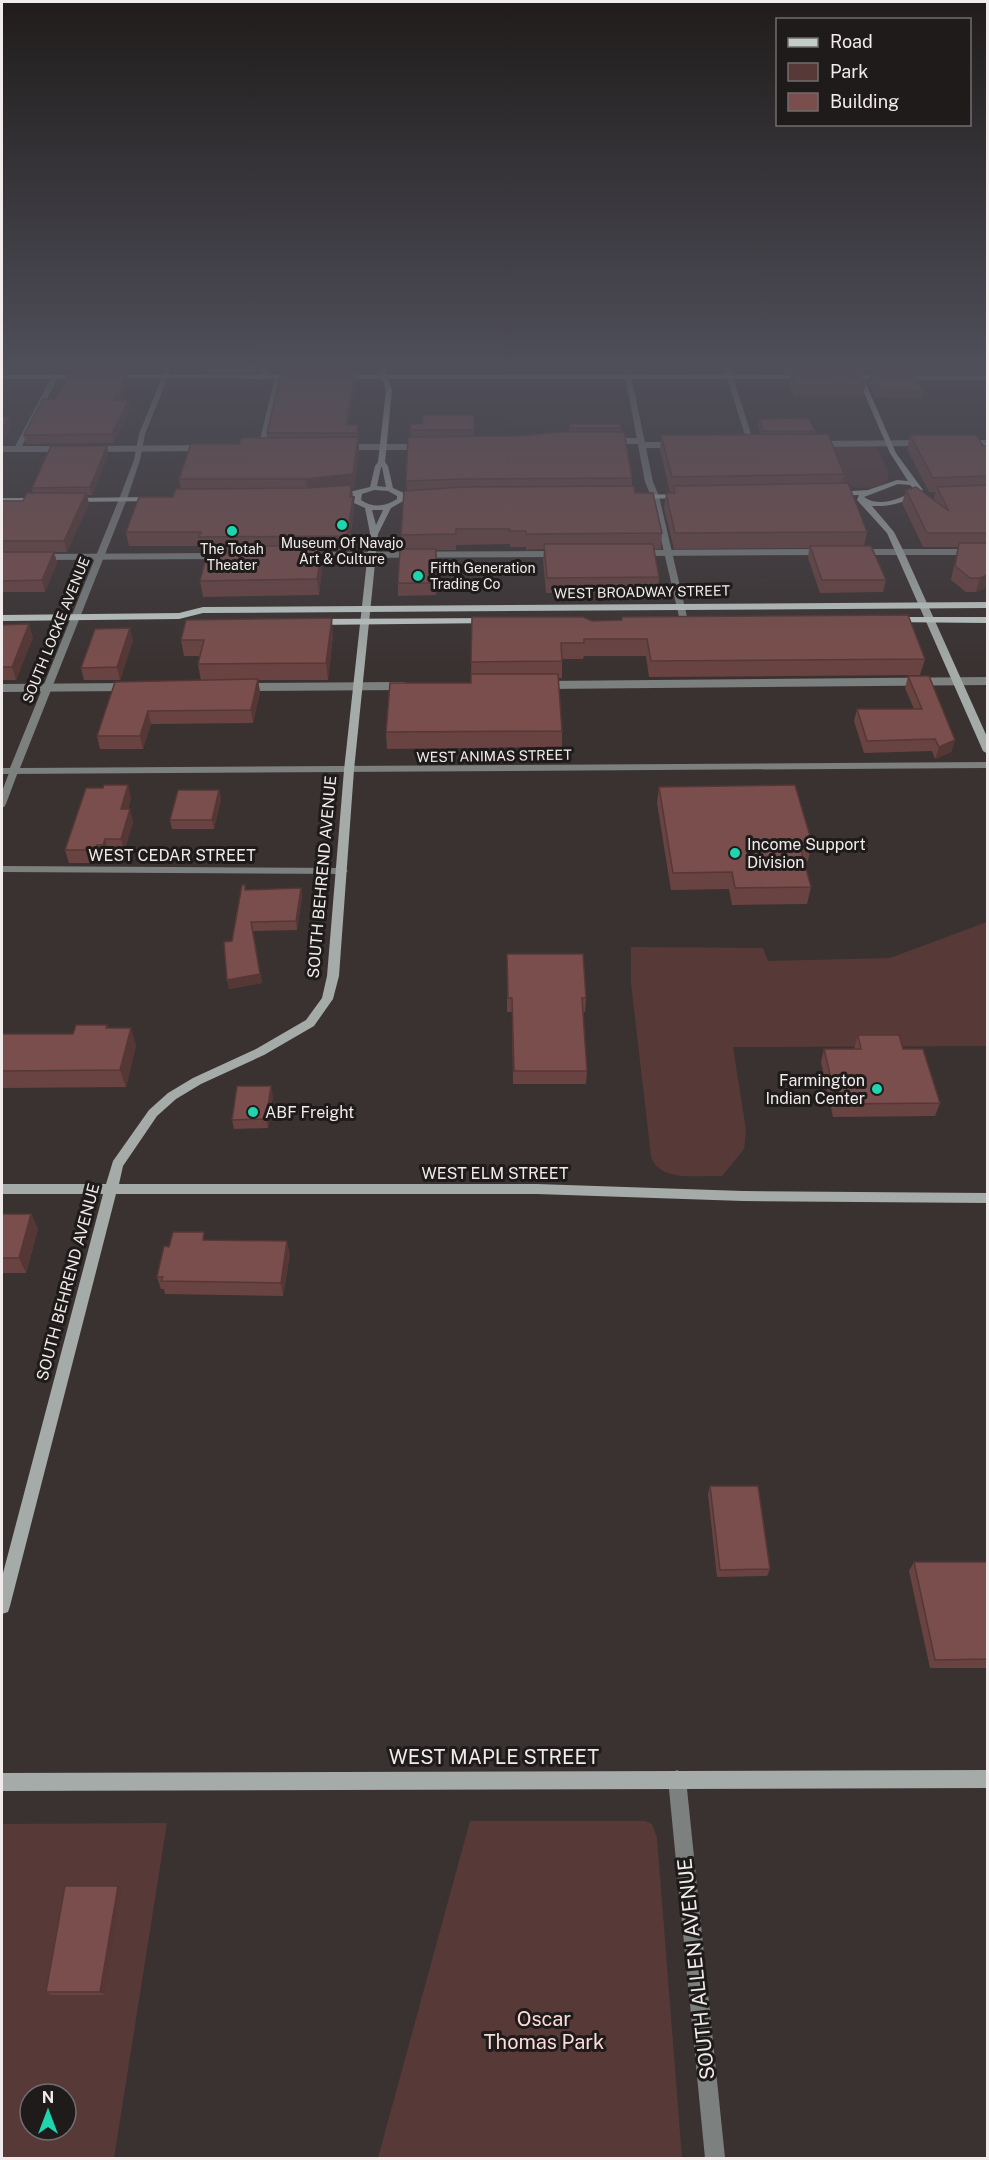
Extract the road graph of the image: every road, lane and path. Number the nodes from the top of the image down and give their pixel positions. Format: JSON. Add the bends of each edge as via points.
{"nodes":[{"id":1,"x":134,"y":466,"type":"edge"},
{"id":2,"x":378,"y":466,"type":"edge"},
{"id":3,"x":385,"y":466,"type":"edge"},
{"id":4,"x":647,"y":466,"type":"edge"},
{"id":5,"x":894,"y":466,"type":"edge"},
{"id":6,"x":902,"y":466,"type":"edge"},
{"id":7,"x":893,"y":483,"type":"junction"},
{"id":8,"x":917,"y":486,"type":"junction"},
{"id":9,"x":373,"y":488,"type":"junction"},
{"id":10,"x":390,"y":489,"type":"junction"},
{"id":11,"x":930,"y":489,"type":"edge"},
{"id":12,"x":399,"y":492,"type":"junction"},
{"id":13,"x":868,"y":492,"type":"junction"},
{"id":14,"x":359,"y":493,"type":"junction"},
{"id":15,"x":655,"y":496,"type":"junction"},
{"id":16,"x":685,"y":496,"type":"edge"},
{"id":17,"x":924,"y":496,"type":"edge"},
{"id":18,"x":629,"y":497,"type":"edge"},
{"id":19,"x":904,"y":497,"type":"junction"},
{"id":20,"x":123,"y":499,"type":"junction"},
{"id":21,"x":158,"y":499,"type":"edge"},
{"id":22,"x":2,"y":500,"type":"edge"},
{"id":23,"x":51,"y":500,"type":"edge"},
{"id":24,"x":61,"y":500,"type":"edge"},
{"id":25,"x":399,"y":502,"type":"junction"},
{"id":26,"x":865,"y":502,"type":"junction"},
{"id":27,"x":359,"y":503,"type":"junction"},
{"id":28,"x":368,"y":507,"type":"junction"},
{"id":29,"x":388,"y":507,"type":"junction"},
{"id":30,"x":889,"y":510,"type":"junction"},
{"id":31,"x":890,"y":532,"type":"junction"},
{"id":32,"x":374,"y":533,"type":"junction"},
{"id":33,"x":836,"y":552,"type":"edge"},
{"id":34,"x":847,"y":552,"type":"edge"},
{"id":35,"x":900,"y":552,"type":"junction"},
{"id":36,"x":987,"y":552,"type":"edge"},
{"id":37,"x":630,"y":553,"type":"edge"},
{"id":38,"x":668,"y":553,"type":"junction"},
{"id":39,"x":561,"y":554,"type":"edge"},
{"id":40,"x":301,"y":555,"type":"edge"},
{"id":41,"x":371,"y":555,"type":"junction"},
{"id":42,"x":230,"y":556,"type":"edge"},
{"id":43,"x":34,"y":557,"type":"edge"},
{"id":44,"x":101,"y":557,"type":"junction"},
{"id":45,"x":925,"y":605,"type":"junction"},
{"id":46,"x":987,"y":605,"type":"edge"},
{"id":47,"x":680,"y":607,"type":"junction"},
{"id":48,"x":366,"y":609,"type":"junction"},
{"id":49,"x":179,"y":616,"type":"junction"},
{"id":50,"x":75,"y":617,"type":"junction"},
{"id":51,"x":2,"y":618,"type":"edge"},
{"id":52,"x":877,"y":620,"type":"edge"},
{"id":53,"x":929,"y":620,"type":"junction"},
{"id":54,"x":987,"y":620,"type":"edge"},
{"id":55,"x":504,"y":621,"type":"edge"},
{"id":56,"x":672,"y":621,"type":"edge"},
{"id":57,"x":688,"y":621,"type":"joint"},
{"id":58,"x":304,"y":622,"type":"edge"},
{"id":59,"x":365,"y":622,"type":"junction"},
{"id":60,"x":201,"y":623,"type":"edge"},
{"id":61,"x":956,"y":681,"type":"junction"},
{"id":62,"x":987,"y":681,"type":"edge"},
{"id":63,"x":537,"y":685,"type":"edge"},
{"id":64,"x":358,"y":686,"type":"junction"},
{"id":65,"x":418,"y":686,"type":"edge"},
{"id":66,"x":46,"y":687,"type":"junction"},
{"id":67,"x":142,"y":687,"type":"edge"},
{"id":68,"x":238,"y":687,"type":"edge"},
{"id":69,"x":2,"y":688,"type":"edge"},
{"id":70,"x":987,"y":751,"type":"edge"},
{"id":71,"x":987,"y":765,"type":"edge"},
{"id":72,"x":349,"y":770,"type":"junction"},
{"id":73,"x":2,"y":771,"type":"edge"},
{"id":74,"x":14,"y":771,"type":"junction"},
{"id":75,"x":2,"y":803,"type":"edge"},
{"id":76,"x":2,"y":869,"type":"edge"},
{"id":77,"x":343,"y":870,"type":"junction"},
{"id":78,"x":111,"y":1188,"type":"junction"},
{"id":79,"x":2,"y":1189,"type":"edge"},
{"id":80,"x":987,"y":1198,"type":"edge"},
{"id":81,"x":2,"y":1605,"type":"edge"},
{"id":82,"x":678,"y":1779,"type":"junction"},
{"id":83,"x":987,"y":1779,"type":"edge"},
{"id":84,"x":2,"y":1782,"type":"edge"},
{"id":85,"x":715,"y":2158,"type":"edge"}],
"edges":[{"from":1,"to":20,"type":"street","name":"SOUTH LOCKE AVENUE"},
{"from":2,"to":9,"type":"street"},
{"from":3,"to":10,"type":"street"},
{"from":4,"to":15,"type":"street"},
{"from":5,"to":7,"type":"street"},
{"from":6,"to":8,"type":"street"},
{"from":7,"to":8,"type":"street"},
{"from":7,"to":13,"type":"street"},
{"from":8,"to":11,"type":"street"},
{"from":8,"to":19,"type":"street","via":[[916,493]]},
{"from":9,"to":10,"type":"street"},
{"from":9,"to":14,"type":"street"},
{"from":10,"to":12,"type":"street"},
{"from":12,"to":25,"type":"street"},
{"from":12,"to":25,"type":"street","via":[[409,498]]},
{"from":13,"to":26,"type":"street","via":[[861,496]]},
{"from":13,"to":26,"type":"street","via":[[832,496]]},
{"from":14,"to":27,"type":"street"},
{"from":14,"to":27,"type":"street","via":[[327,499]]},
{"from":15,"to":16,"type":"street"},
{"from":15,"to":18,"type":"street"},
{"from":15,"to":38,"type":"street"},
{"from":17,"to":19,"type":"street"},
{"from":19,"to":30,"type":"street"},
{"from":20,"to":21,"type":"street"},
{"from":20,"to":24,"type":"street"},
{"from":20,"to":44,"type":"street","name":"SOUTH LOCKE AVENUE"},
{"from":22,"to":23,"type":"street"},
{"from":25,"to":29,"type":"street"},
{"from":26,"to":30,"type":"street"},
{"from":26,"to":31,"type":"street"},
{"from":27,"to":28,"type":"street"},
{"from":28,"to":29,"type":"street"},
{"from":28,"to":32,"type":"street","name":"SOUTH BEHREND AVENUE"},
{"from":29,"to":32,"type":"street","name":"SOUTH BEHREND AVENUE"},
{"from":30,"to":31,"type":"street"},
{"from":31,"to":35,"type":"street"},
{"from":32,"to":41,"type":"street","name":"SOUTH BEHREND AVENUE"},
{"from":33,"to":38,"type":"lane"},
{"from":34,"to":35,"type":"lane"},
{"from":35,"to":36,"type":"lane"},
{"from":35,"to":45,"type":"street"},
{"from":37,"to":38,"type":"lane"},
{"from":38,"to":47,"type":"street"},
{"from":39,"to":41,"type":"lane"},
{"from":40,"to":41,"type":"lane"},
{"from":41,"to":48,"type":"street","name":"SOUTH BEHREND AVENUE"},
{"from":42,"to":44,"type":"lane"},
{"from":43,"to":44,"type":"lane"},
{"from":44,"to":50,"type":"street","name":"SOUTH LOCKE AVENUE"},
{"from":45,"to":46,"type":"main road","name":"WEST BROADWAY STREET"},
{"from":45,"to":47,"type":"main road","name":"WEST BROADWAY STREET"},
{"from":45,"to":53,"type":"street"},
{"from":47,"to":48,"type":"main road","name":"WEST BROADWAY STREET"},
{"from":47,"to":57,"type":"street"},
{"from":48,"to":49,"type":"main road","name":"WEST BROADWAY STREET","via":[[204,610]]},
{"from":48,"to":59,"type":"street","name":"SOUTH BEHREND AVENUE"},
{"from":49,"to":50,"type":"main road","name":"WEST BROADWAY STREET"},
{"from":49,"to":60,"type":"main road","name":"WEST BROADWAY STREET"},
{"from":50,"to":51,"type":"main road","name":"WEST BROADWAY STREET"},
{"from":50,"to":66,"type":"street","name":"SOUTH LOCKE AVENUE"},
{"from":52,"to":53,"type":"main road"},
{"from":53,"to":54,"type":"main road"},
{"from":53,"to":61,"type":"street"},
{"from":55,"to":59,"type":"main road"},
{"from":56,"to":57,"type":"main road","name":"WEST BROADWAY STREET"},
{"from":58,"to":59,"type":"main road"},
{"from":59,"to":64,"type":"street","name":"SOUTH BEHREND AVENUE"},
{"from":61,"to":62,"type":"lane"},
{"from":61,"to":63,"type":"lane"},
{"from":61,"to":70,"type":"street"},
{"from":64,"to":65,"type":"lane"},
{"from":64,"to":68,"type":"lane"},
{"from":64,"to":72,"type":"street","name":"SOUTH BEHREND AVENUE"},
{"from":66,"to":67,"type":"lane"},
{"from":66,"to":69,"type":"lane"},
{"from":66,"to":74,"type":"street","name":"SOUTH LOCKE AVENUE"},
{"from":71,"to":72,"type":"street","name":"WEST ANIMAS STREET"},
{"from":72,"to":74,"type":"street","name":"WEST ANIMAS STREET"},
{"from":72,"to":77,"type":"street","name":"SOUTH BEHREND AVENUE"},
{"from":73,"to":74,"type":"street","name":"WEST ANIMAS STREET"},
{"from":74,"to":75,"type":"lane"},
{"from":76,"to":77,"type":"street","name":"WEST CEDAR STREET"},
{"from":77,"to":78,"type":"street","name":"SOUTH BEHREND AVENUE","via":[[333,976],[327,999],[310,1023],[172,1096],[133,1140],[117,1165]]},
{"from":78,"to":79,"type":"street","name":"WEST ELM STREET"},
{"from":78,"to":80,"type":"street","name":"WEST ELM STREET","via":[[525,1189]]},
{"from":78,"to":81,"type":"street","name":"SOUTH BEHREND AVENUE"},
{"from":82,"to":83,"type":"street","name":"WEST MAPLE STREET"},
{"from":82,"to":84,"type":"street","name":"WEST MAPLE STREET"},
{"from":82,"to":85,"type":"street","name":"SOUTH ALLEN AVENUE"}]}
